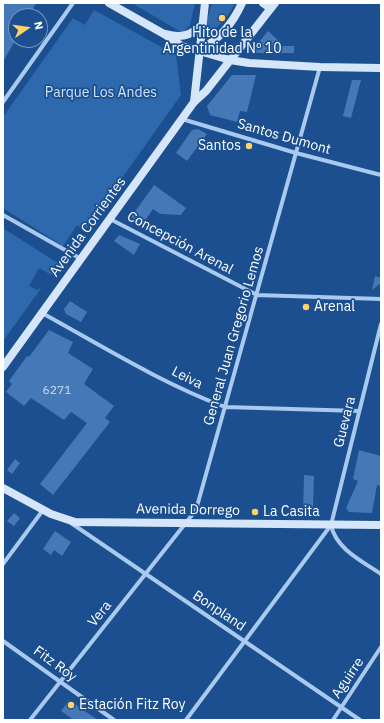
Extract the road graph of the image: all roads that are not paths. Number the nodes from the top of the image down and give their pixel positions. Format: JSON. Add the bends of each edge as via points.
{"nodes":[{"id":1,"x":73,"y":3,"type":"edge"},
{"id":2,"x":108,"y":3,"type":"edge"},
{"id":3,"x":205,"y":3,"type":"edge"},
{"id":4,"x":242,"y":3,"type":"edge"},
{"id":5,"x":263,"y":3,"type":"edge"},
{"id":6,"x":272,"y":6,"type":"edge"},
{"id":7,"x":201,"y":26,"type":"junction"},
{"id":8,"x":164,"y":34,"type":"junction"},
{"id":9,"x":198,"y":51,"type":"junction"},
{"id":10,"x":230,"y":60,"type":"junction"},
{"id":11,"x":320,"y":67,"type":"junction"},
{"id":12,"x":381,"y":68,"type":"edge"},
{"id":13,"x":3,"y":102,"type":"edge"},
{"id":14,"x":194,"y":102,"type":"junction"},
{"id":15,"x":182,"y":119,"type":"junction"},
{"id":16,"x":296,"y":153,"type":"junction"},
{"id":17,"x":381,"y":175,"type":"edge"},
{"id":18,"x":3,"y":215,"type":"edge"},
{"id":19,"x":110,"y":218,"type":"junction"},
{"id":20,"x":81,"y":260,"type":"junction"},
{"id":21,"x":257,"y":295,"type":"junction"},
{"id":22,"x":381,"y":299,"type":"edge"},
{"id":23,"x":42,"y":313,"type":"junction"},
{"id":24,"x":381,"y":324,"type":"edge"},
{"id":25,"x":3,"y":367,"type":"edge"},
{"id":26,"x":225,"y":407,"type":"junction"},
{"id":27,"x":359,"y":411,"type":"junction"},
{"id":28,"x":3,"y":488,"type":"edge"},
{"id":29,"x":43,"y":510,"type":"junction"},
{"id":30,"x":66,"y":520,"type":"junction"},
{"id":31,"x":188,"y":522,"type":"junction"},
{"id":32,"x":331,"y":525,"type":"junction"},
{"id":33,"x":381,"y":525,"type":"edge"},
{"id":34,"x":3,"y":564,"type":"edge"},
{"id":35,"x":145,"y":574,"type":"junction"},
{"id":36,"x":381,"y":574,"type":"edge"},
{"id":37,"x":3,"y":641,"type":"edge"},
{"id":38,"x":244,"y":641,"type":"junction"},
{"id":39,"x":381,"y":647,"type":"edge"},
{"id":40,"x":60,"y":681,"type":"junction"},
{"id":41,"x":341,"y":707,"type":"junction"},
{"id":42,"x":30,"y":720,"type":"edge"},
{"id":43,"x":114,"y":720,"type":"edge"},
{"id":44,"x":186,"y":720,"type":"edge"},
{"id":45,"x":333,"y":720,"type":"edge"},
{"id":46,"x":360,"y":720,"type":"edge"}],
"edges":[{"from":1,"to":13,"type":"street"},
{"from":2,"to":8,"type":"main road"},
{"from":3,"to":7,"type":"main road"},
{"from":4,"to":9,"type":"main road","via":[[234,20],[224,32]]},
{"from":5,"to":6,"type":"main road"},
{"from":6,"to":10,"type":"main road","name":"Avenida Corrientes"},
{"from":7,"to":8,"type":"main road","via":[[183,36]]},
{"from":7,"to":9,"type":"main road"},
{"from":8,"to":9,"type":"main road","via":[[182,46]]},
{"from":9,"to":10,"type":"main road"},
{"from":9,"to":14,"type":"main road"},
{"from":10,"to":11,"type":"main road"},
{"from":10,"to":14,"type":"main road","name":"Avenida Corrientes"},
{"from":11,"to":12,"type":"main road"},
{"from":11,"to":16,"type":"street","name":"General Juan Gregorio Lemos"},
{"from":14,"to":15,"type":"main road","name":"Avenida Corrientes"},
{"from":15,"to":16,"type":"street","name":"Santos Dumont"},
{"from":15,"to":19,"type":"main road","name":"Avenida Corrientes"},
{"from":16,"to":17,"type":"street","name":"Santos Dumont"},
{"from":16,"to":21,"type":"street","name":"General Juan Gregorio Lemos"},
{"from":18,"to":20,"type":"street"},
{"from":19,"to":20,"type":"main road","name":"Avenida Corrientes"},
{"from":19,"to":21,"type":"street","name":"Concepción Arenal"},
{"from":20,"to":23,"type":"main road","name":"Avenida Corrientes"},
{"from":21,"to":22,"type":"street","name":"Concepción Arenal"},
{"from":21,"to":26,"type":"street","name":"General Juan Gregorio Lemos"},
{"from":23,"to":25,"type":"main road","name":"Avenida Corrientes"},
{"from":23,"to":26,"type":"street","name":"Leiva","via":[[124,359]]},
{"from":24,"to":27,"type":"street","name":"Guevara"},
{"from":26,"to":27,"type":"street","name":"Leiva"},
{"from":26,"to":31,"type":"street","name":"General Juan Gregorio Lemos","via":[[196,510]]},
{"from":27,"to":32,"type":"street","name":"Guevara"},
{"from":28,"to":29,"type":"main road","name":"Avenida Dorrego"},
{"from":29,"to":30,"type":"main road","name":"Avenida Dorrego"},
{"from":29,"to":34,"type":"street"},
{"from":30,"to":31,"type":"main road","name":"Avenida Dorrego"},
{"from":30,"to":35,"type":"street","name":"Bonpland"},
{"from":31,"to":32,"type":"main road","name":"Avenida Dorrego"},
{"from":31,"to":35,"type":"street","name":"Vera"},
{"from":32,"to":33,"type":"main road","name":"Avenida Dorrego"},
{"from":32,"to":36,"type":"street","via":[[336,540]]},
{"from":32,"to":38,"type":"street"},
{"from":35,"to":38,"type":"street","name":"Bonpland"},
{"from":35,"to":40,"type":"street","name":"Vera"},
{"from":37,"to":40,"type":"street","name":"Fitz Roy"},
{"from":38,"to":41,"type":"street","name":"Bonpland"},
{"from":38,"to":44,"type":"street"},
{"from":39,"to":41,"type":"street","name":"Aguirre"},
{"from":40,"to":42,"type":"street","name":"Vera"},
{"from":40,"to":43,"type":"street","name":"Fitz Roy"},
{"from":41,"to":45,"type":"street","name":"Aguirre"},
{"from":41,"to":46,"type":"street","name":"Bonpland"}]}
